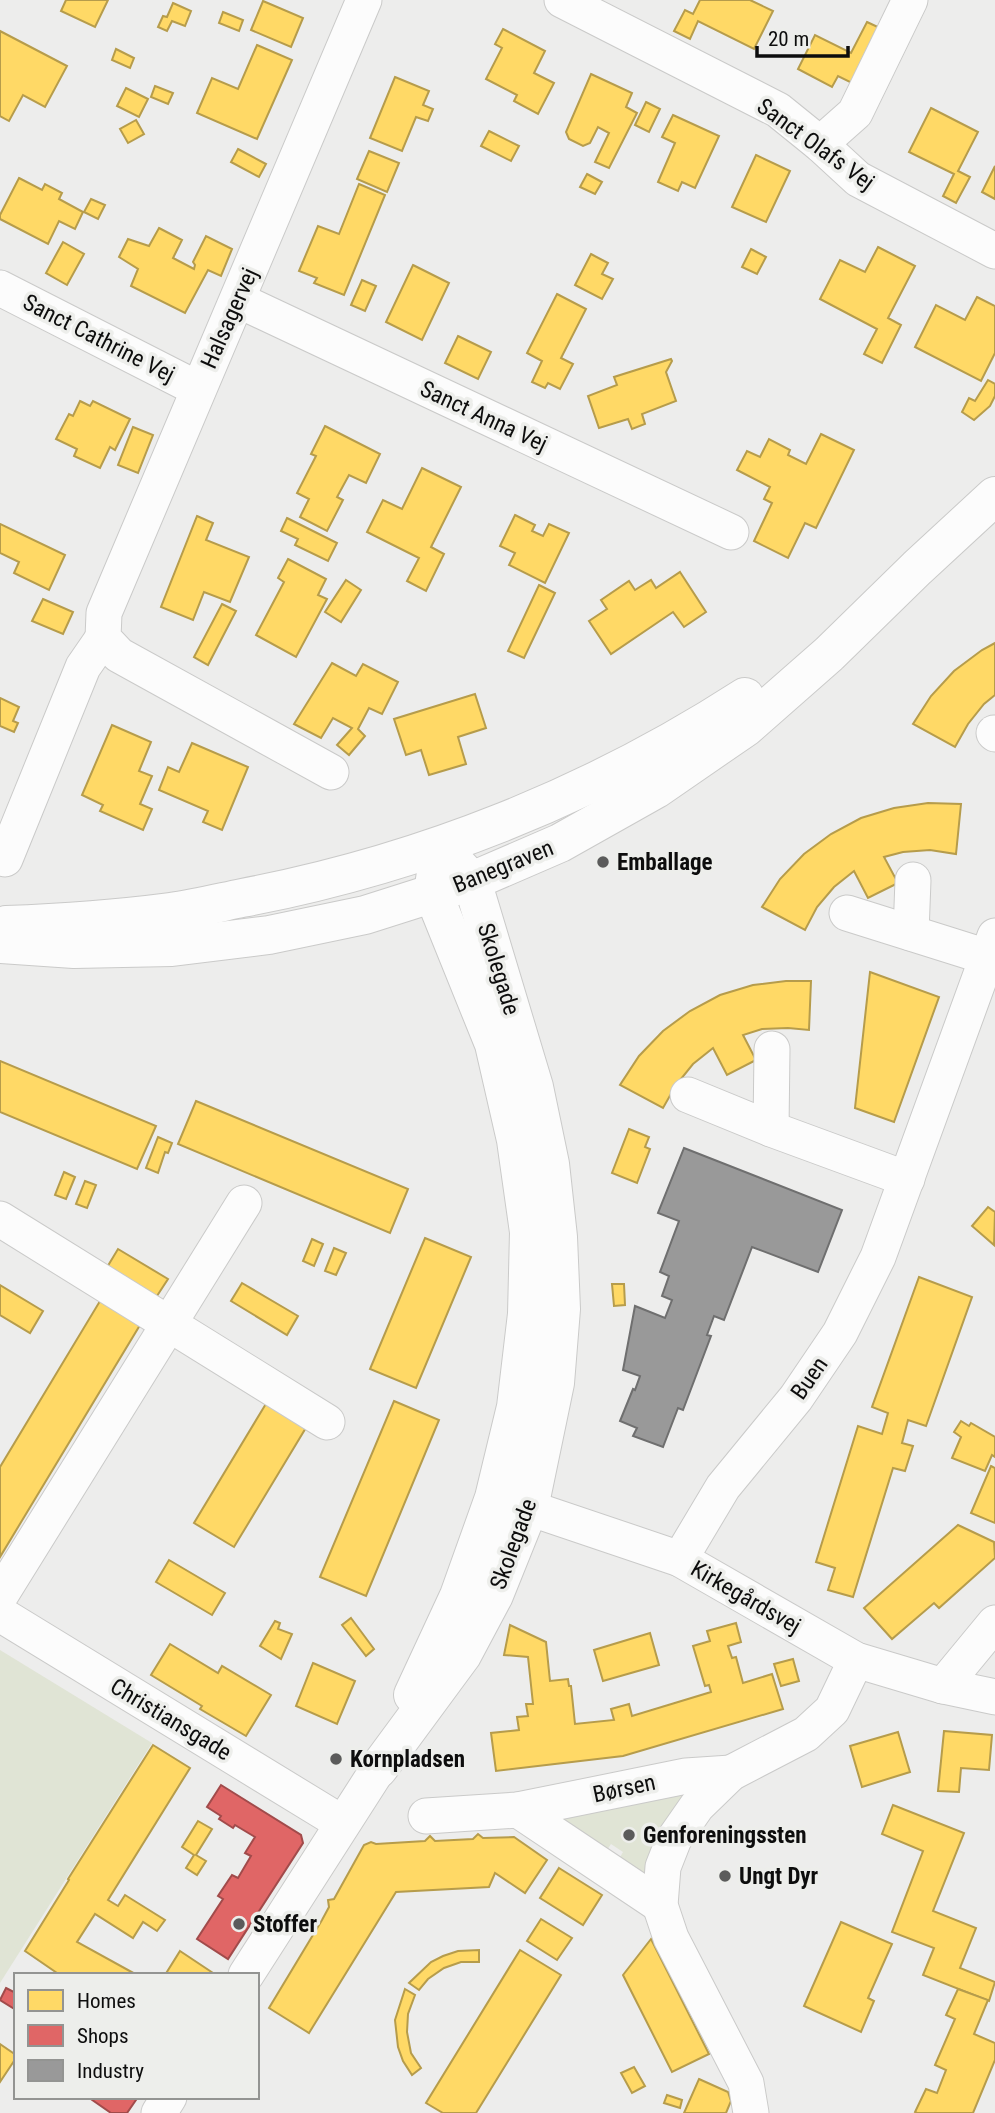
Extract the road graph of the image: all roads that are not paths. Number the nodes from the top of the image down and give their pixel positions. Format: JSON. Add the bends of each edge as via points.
{"nodes":[{"id":1,"x":364,"y":0,"type":"edge"},
{"id":2,"x":562,"y":0,"type":"edge"},
{"id":3,"x":910,"y":0,"type":"edge"},
{"id":4,"x":820,"y":144,"type":"junction"},
{"id":5,"x":995,"y":251,"type":"edge"},
{"id":6,"x":0,"y":288,"type":"edge"},
{"id":7,"x":237,"y":300,"type":"junction"},
{"id":8,"x":198,"y":389,"type":"junction"},
{"id":9,"x":995,"y":496,"type":"edge"},
{"id":10,"x":731,"y":532,"type":"dead end"},
{"id":11,"x":918,"y":568,"type":"junction"},
{"id":12,"x":103,"y":638,"type":"junction"},
{"id":13,"x":331,"y":772,"type":"dead end"},
{"id":14,"x":440,"y":847,"type":"junction"},
{"id":15,"x":5,"y":859,"type":"dead end"},
{"id":16,"x":913,"y":880,"type":"dead end"},
{"id":17,"x":472,"y":881,"type":"junction"},
{"id":18,"x":433,"y":893,"type":"junction"},
{"id":19,"x":847,"y":913,"type":"dead end"},
{"id":20,"x":0,"y":925,"type":"edge"},
{"id":21,"x":911,"y":933,"type":"junction"},
{"id":22,"x":0,"y":944,"type":"edge"},
{"id":23,"x":991,"y":947,"type":"edge"},
{"id":24,"x":772,"y":1049,"type":"dead end"},
{"id":25,"x":688,"y":1095,"type":"dead end"},
{"id":26,"x":771,"y":1129,"type":"junction"},
{"id":27,"x":906,"y":1179,"type":"junction"},
{"id":28,"x":244,"y":1203,"type":"dead end"},
{"id":29,"x":0,"y":1219,"type":"edge"},
{"id":30,"x":169,"y":1324,"type":"junction"},
{"id":31,"x":327,"y":1422,"type":"dead end"},
{"id":32,"x":512,"y":1503,"type":"junction"},
{"id":33,"x":680,"y":1559,"type":"junction"},
{"id":34,"x":0,"y":1596,"type":"edge"},
{"id":35,"x":0,"y":1614,"type":"edge"},
{"id":36,"x":995,"y":1623,"type":"edge"},
{"id":37,"x":856,"y":1660,"type":"junction"},
{"id":38,"x":943,"y":1686,"type":"junction"},
{"id":39,"x":995,"y":1697,"type":"edge"},
{"id":40,"x":378,"y":1769,"type":"joint"},
{"id":41,"x":731,"y":1773,"type":"junction"},
{"id":42,"x":518,"y":1810,"type":"junction"},
{"id":43,"x":426,"y":1816,"type":"dead end"},
{"id":44,"x":342,"y":1823,"type":"junction"},
{"id":45,"x":660,"y":1905,"type":"junction"},
{"id":46,"x":247,"y":1973,"type":"edge"},
{"id":47,"x":750,"y":2105,"type":"edge"}],
"edges":[{"from":1,"to":7,"type":"street","name":"Halsagervej"},
{"from":2,"to":4,"type":"street","name":"Sanct Olafs Vej","via":[[778,110]]},
{"from":3,"to":4,"type":"street","via":[[855,113]]},
{"from":4,"to":5,"type":"street","name":"Sanct Olafs Vej","via":[[858,179]]},
{"from":6,"to":8,"type":"street","name":"Sanct Cathrine Vej"},
{"from":7,"to":8,"type":"street","name":"Halsagervej"},
{"from":7,"to":10,"type":"street","name":"Sanct Anna Vej"},
{"from":8,"to":12,"type":"street","name":"Halsagervej","via":[[104,613]]},
{"from":9,"to":11,"type":"main road","name":"Banegraven"},
{"from":11,"to":14,"type":"main road","name":"Banegraven","via":[[809,655],[692,731],[569,795]]},
{"from":11,"to":17,"type":"main road","name":"Banegraven","via":[[746,727],[656,789],[560,843]]},
{"from":12,"to":13,"type":"street","via":[[119,655]]},
{"from":12,"to":15,"type":"street","name":"Halsagervej","via":[[83,667]]},
{"from":14,"to":17,"type":"main road","name":"Skolegade"},
{"from":14,"to":18,"type":"main road"},
{"from":14,"to":20,"type":"main road","name":"Banegraven","via":[[307,886],[171,912]]},
{"from":16,"to":21,"type":"street"},
{"from":17,"to":18,"type":"main road","name":"Banegraven"},
{"from":17,"to":32,"type":"main road","name":"Skolegade","via":[[534,1087],[550,1164],[558,1237],[561,1309],[555,1382]]},
{"from":18,"to":22,"type":"main road","name":"Banegraven","via":[[353,918],[269,936],[172,947],[74,950]]},
{"from":18,"to":32,"type":"main road","name":"Skolegade","via":[[494,1044],[516,1140],[529,1232]]},
{"from":19,"to":21,"type":"street","name":"Buen"},
{"from":21,"to":23,"type":"street","name":"Buen"},
{"from":23,"to":27,"type":"street","name":"Buen"},
{"from":24,"to":26,"type":"street"},
{"from":25,"to":26,"type":"street"},
{"from":26,"to":27,"type":"street"},
{"from":27,"to":33,"type":"street","name":"Buen","via":[[878,1257],[840,1333],[796,1398],[723,1487]]},
{"from":28,"to":30,"type":"street"},
{"from":29,"to":30,"type":"street"},
{"from":30,"to":31,"type":"street"},
{"from":30,"to":34,"type":"street"},
{"from":32,"to":33,"type":"street","name":"Kirkegårdsvej"},
{"from":32,"to":40,"type":"main road","name":"Skolegade","via":[[459,1595]]},
{"from":33,"to":37,"type":"street","name":"Kirkegårdsvej"},
{"from":35,"to":44,"type":"street","name":"Christiansgade"},
{"from":36,"to":38,"type":"street"},
{"from":37,"to":38,"type":"street","name":"Kirkegårdsvej"},
{"from":37,"to":41,"type":"street","name":"Børsen","via":[[832,1710],[813,1728]]},
{"from":38,"to":39,"type":"street","name":"Kirkegårdsvej"},
{"from":40,"to":44,"type":"street","name":"Skolegade"},
{"from":41,"to":42,"type":"street","name":"Børsen","via":[[686,1776]]},
{"from":41,"to":45,"type":"street","name":"Børsen","via":[[697,1806],[674,1839],[663,1867]]},
{"from":42,"to":43,"type":"street","name":"Børsen"},
{"from":42,"to":45,"type":"street"},
{"from":44,"to":46,"type":"street","name":"Skolegade"},
{"from":45,"to":47,"type":"street","name":"Børsen","via":[[671,1938],[746,2082]]}]}
